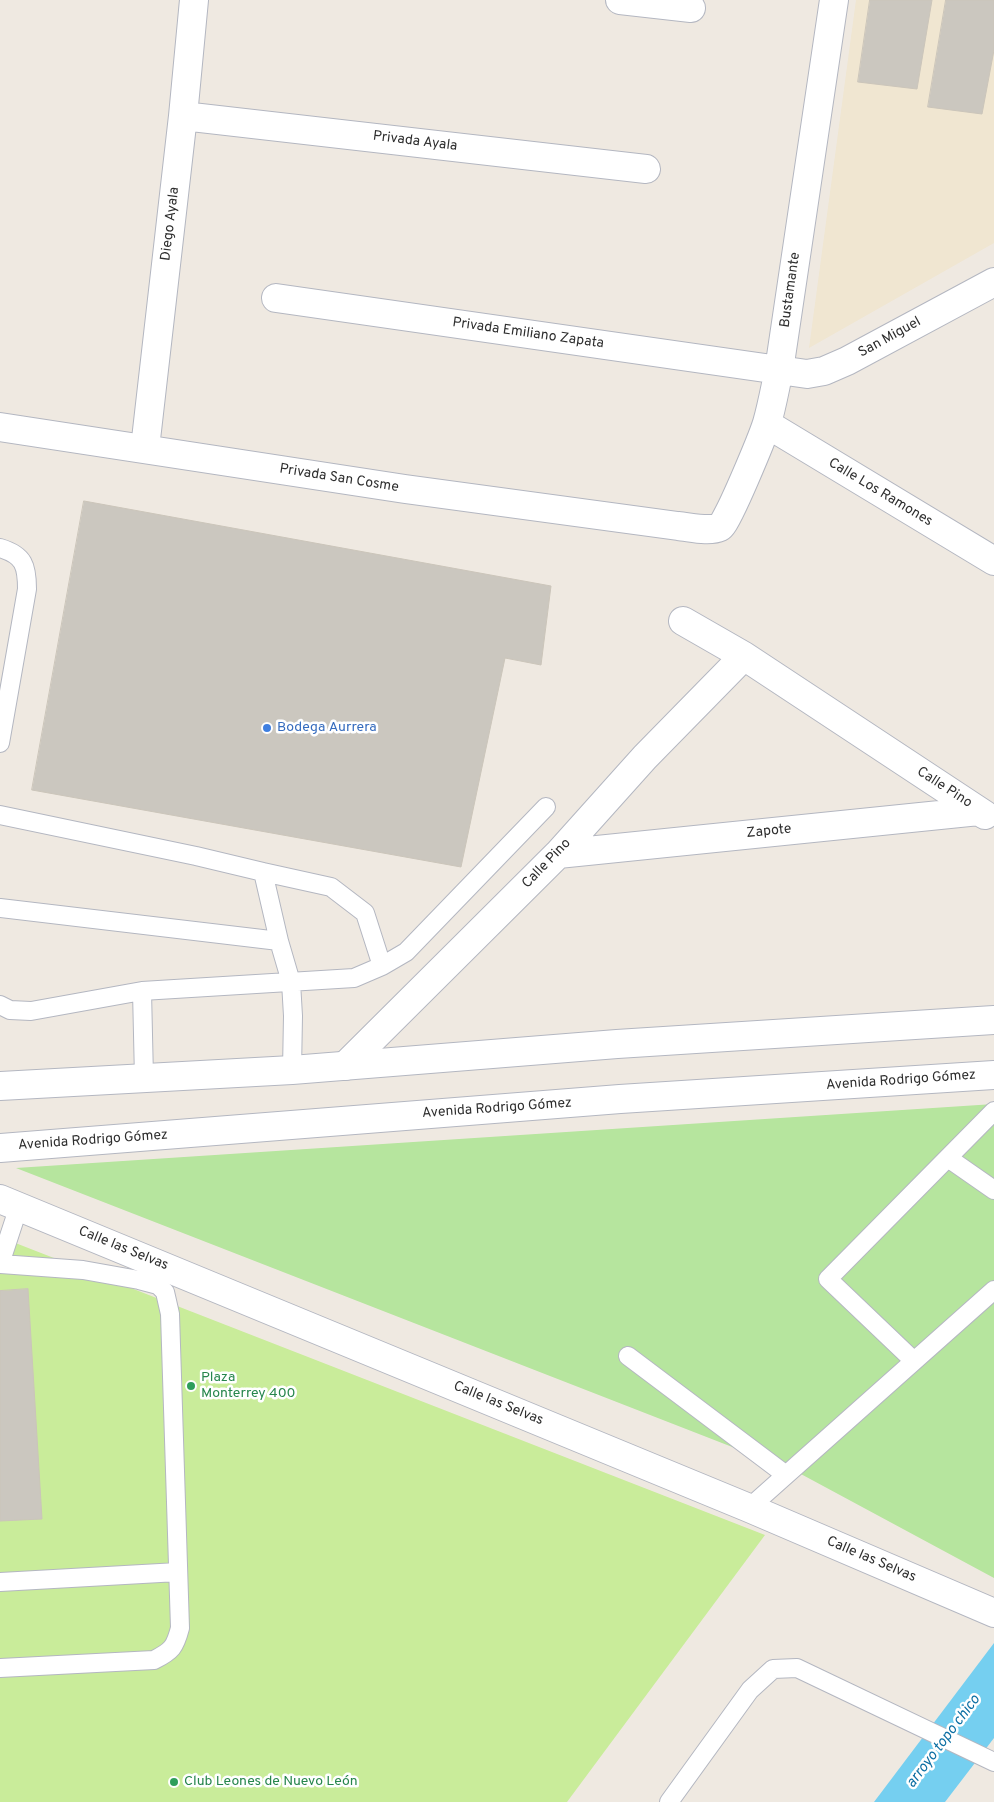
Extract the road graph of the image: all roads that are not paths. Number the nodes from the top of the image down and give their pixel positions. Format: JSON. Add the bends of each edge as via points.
{"nodes":[{"id":1,"x":194,"y":0,"type":"edge"},
{"id":2,"x":620,"y":0,"type":"edge"},
{"id":3,"x":834,"y":0,"type":"edge"},
{"id":4,"x":691,"y":8,"type":"dead end"},
{"id":5,"x":183,"y":116,"type":"junction"},
{"id":6,"x":646,"y":169,"type":"dead end"},
{"id":7,"x":994,"y":282,"type":"edge"},
{"id":8,"x":276,"y":298,"type":"dead end"},
{"id":9,"x":779,"y":370,"type":"junction"},
{"id":10,"x":767,"y":424,"type":"junction"},
{"id":11,"x":0,"y":427,"type":"edge"},
{"id":12,"x":145,"y":448,"type":"junction"},
{"id":13,"x":678,"y":526,"type":"joint"},
{"id":14,"x":0,"y":548,"type":"edge"},
{"id":15,"x":994,"y":561,"type":"edge"},
{"id":16,"x":683,"y":621,"type":"dead end"},
{"id":17,"x":744,"y":656,"type":"junction"},
{"id":18,"x":0,"y":744,"type":"edge"},
{"id":19,"x":546,"y":807,"type":"dead end"},
{"id":20,"x":0,"y":816,"type":"edge"},
{"id":21,"x":986,"y":816,"type":"edge"},
{"id":22,"x":558,"y":854,"type":"junction"},
{"id":23,"x":263,"y":872,"type":"junction"},
{"id":24,"x":0,"y":908,"type":"edge"},
{"id":25,"x":279,"y":941,"type":"junction"},
{"id":26,"x":382,"y":966,"type":"junction"},
{"id":27,"x":291,"y":982,"type":"junction"},
{"id":28,"x":142,"y":991,"type":"junction"},
{"id":29,"x":0,"y":1005,"type":"edge"},
{"id":30,"x":994,"y":1020,"type":"edge"},
{"id":31,"x":345,"y":1066,"type":"junction"},
{"id":32,"x":292,"y":1070,"type":"junction"},
{"id":33,"x":994,"y":1075,"type":"edge"},
{"id":34,"x":144,"y":1078,"type":"junction"},
{"id":35,"x":0,"y":1086,"type":"edge"},
{"id":36,"x":994,"y":1111,"type":"edge"},
{"id":37,"x":0,"y":1148,"type":"edge"},
{"id":38,"x":948,"y":1158,"type":"junction"},
{"id":39,"x":994,"y":1190,"type":"edge"},
{"id":40,"x":9,"y":1203,"type":"edge"},
{"id":41,"x":0,"y":1264,"type":"edge"},
{"id":42,"x":167,"y":1280,"type":"junction"},
{"id":43,"x":994,"y":1290,"type":"edge"},
{"id":44,"x":628,"y":1356,"type":"dead end"},
{"id":45,"x":914,"y":1361,"type":"junction"},
{"id":46,"x":786,"y":1474,"type":"junction"},
{"id":47,"x":749,"y":1508,"type":"junction"},
{"id":48,"x":178,"y":1572,"type":"junction"},
{"id":49,"x":0,"y":1582,"type":"edge"},
{"id":50,"x":994,"y":1613,"type":"edge"},
{"id":51,"x":0,"y":1668,"type":"edge"},
{"id":52,"x":994,"y":1762,"type":"edge"},
{"id":53,"x":670,"y":1802,"type":"edge"}],
"edges":[{"from":1,"to":5,"type":"street","name":"Diego Ayala"},
{"from":2,"to":4,"type":"street"},
{"from":3,"to":9,"type":"street","name":"Bustamante"},
{"from":5,"to":6,"type":"street","name":"Privada Ayala"},
{"from":5,"to":12,"type":"street","name":"Diego Ayala"},
{"from":7,"to":9,"type":"street","name":"San Miguel","via":[[824,371],[807,374]]},
{"from":8,"to":9,"type":"street","name":"Privada Emiliano Zapata"},
{"from":9,"to":10,"type":"street","name":"Bustamante"},
{"from":10,"to":13,"type":"street","name":"Bustamante","via":[[724,524],[713,529]]},
{"from":10,"to":15,"type":"street","name":"Calle Los Ramones"},
{"from":11,"to":12,"type":"street","name":"Privada San Cosme"},
{"from":12,"to":13,"type":"street","name":"Privada San Cosme","via":[[405,489]]},
{"from":14,"to":18,"type":"lane","via":[[13,552],[22,560],[27,575]]},
{"from":16,"to":17,"type":"street","name":"Calle Pino"},
{"from":17,"to":21,"type":"street","name":"Calle Pino"},
{"from":17,"to":22,"type":"street","name":"Calle Pino","via":[[645,757]]},
{"from":19,"to":26,"type":"lane","via":[[406,952]]},
{"from":20,"to":23,"type":"lane"},
{"from":21,"to":22,"type":"street","name":"Zapote"},
{"from":22,"to":31,"type":"street","name":"Calle Pino"},
{"from":23,"to":25,"type":"lane"},
{"from":23,"to":26,"type":"lane","via":[[331,887],[365,913]]},
{"from":24,"to":25,"type":"lane"},
{"from":25,"to":27,"type":"lane"},
{"from":26,"to":27,"type":"lane","via":[[354,978]]},
{"from":27,"to":28,"type":"lane"},
{"from":27,"to":32,"type":"lane"},
{"from":28,"to":29,"type":"lane","via":[[31,1010],[10,1010]]},
{"from":28,"to":34,"type":"lane"},
{"from":30,"to":31,"type":"street","via":[[618,1044]]},
{"from":31,"to":32,"type":"street"},
{"from":32,"to":34,"type":"street"},
{"from":33,"to":37,"type":"street","name":"Avenida Rodrigo Gómez","via":[[630,1099]]},
{"from":34,"to":35,"type":"street"},
{"from":36,"to":38,"type":"lane"},
{"from":38,"to":39,"type":"lane"},
{"from":38,"to":45,"type":"lane","via":[[828,1279]]},
{"from":40,"to":41,"type":"lane"},
{"from":40,"to":42,"type":"street","name":"Calle las Selvas"},
{"from":41,"to":42,"type":"lane","via":[[82,1270],[158,1285]]},
{"from":42,"to":47,"type":"street","name":"Calle las Selvas"},
{"from":42,"to":48,"type":"lane"},
{"from":43,"to":45,"type":"lane"},
{"from":44,"to":46,"type":"lane"},
{"from":45,"to":46,"type":"lane"},
{"from":46,"to":47,"type":"lane"},
{"from":47,"to":50,"type":"street","name":"Calle las Selvas"},
{"from":48,"to":49,"type":"lane"},
{"from":48,"to":51,"type":"lane","via":[[180,1628],[175,1644],[167,1654],[154,1660]]},
{"from":52,"to":53,"type":"lane","via":[[797,1668],[773,1670],[750,1690]]}]}
